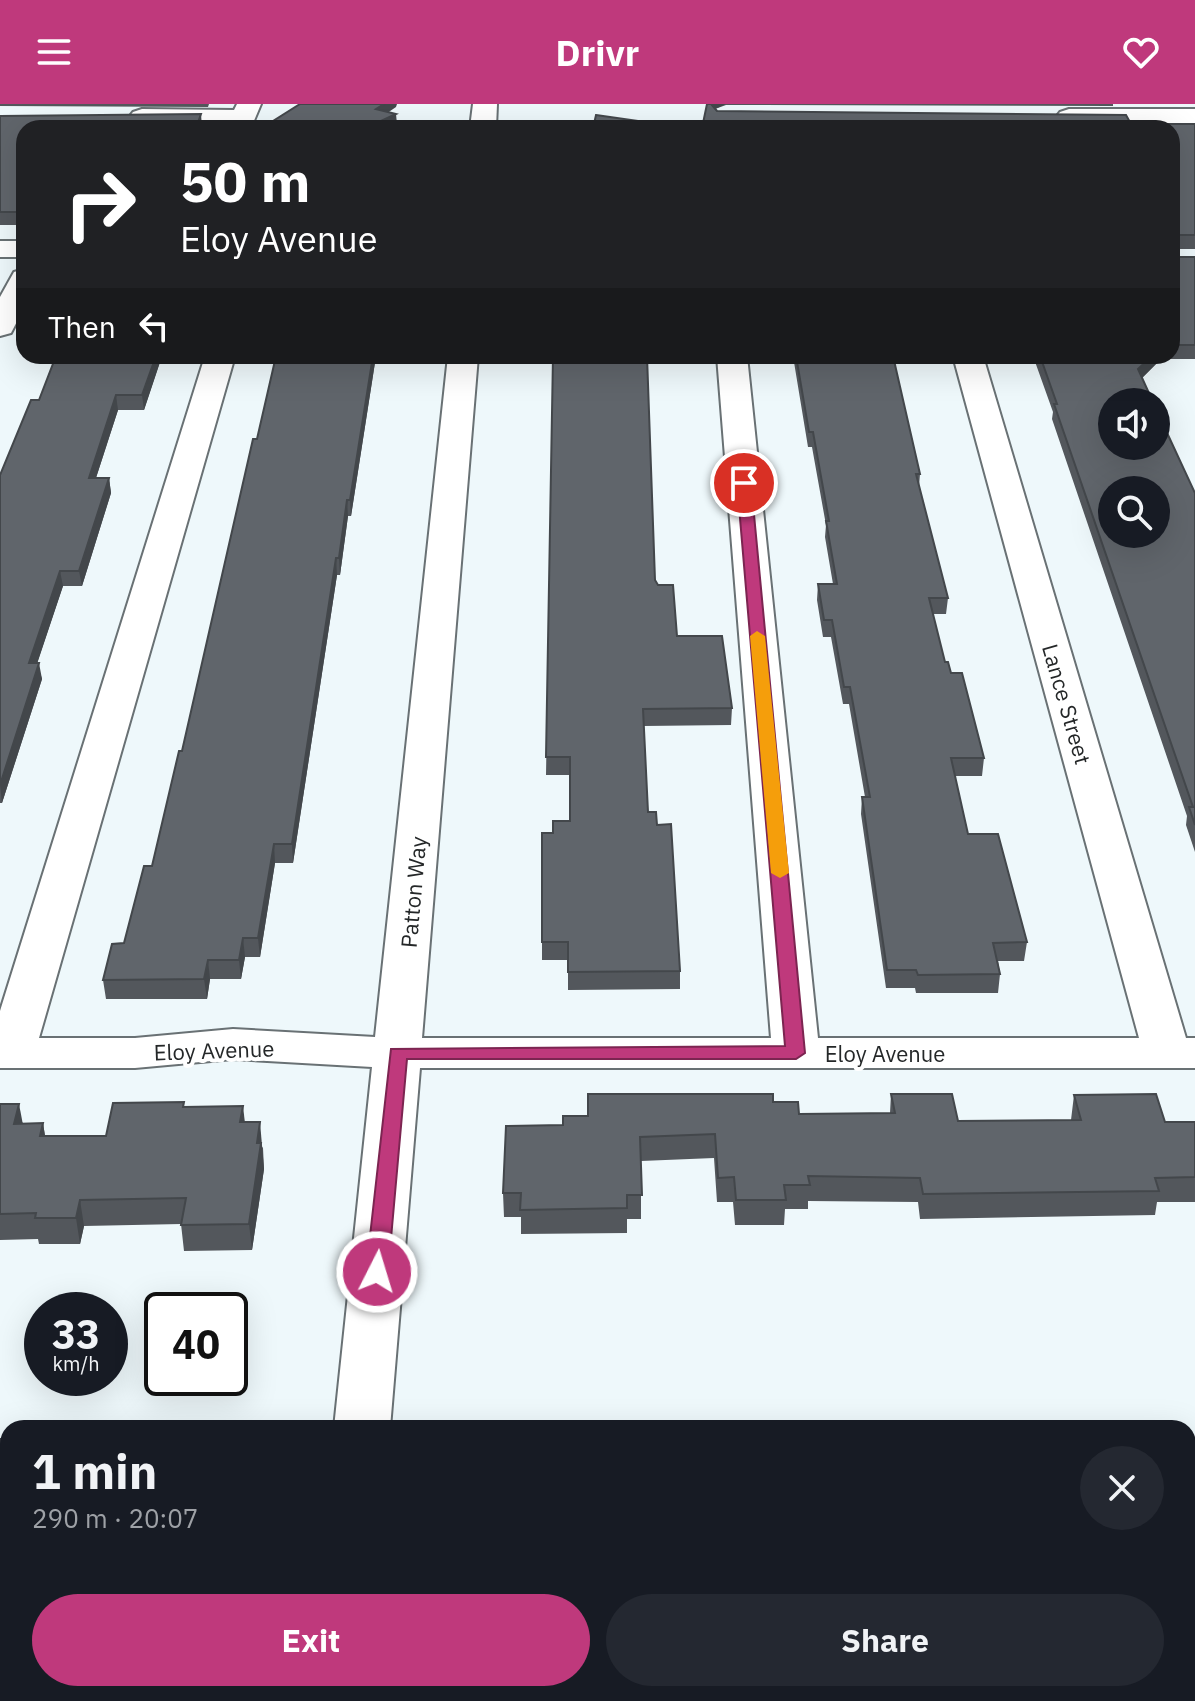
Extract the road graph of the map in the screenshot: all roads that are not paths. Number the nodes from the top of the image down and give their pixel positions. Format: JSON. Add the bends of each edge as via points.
{"nodes":[{"id":1,"x":1155,"y":110,"type":"edge"},
{"id":2,"x":246,"y":111,"type":"edge"},
{"id":3,"x":122,"y":117,"type":"edge"},
{"id":4,"x":1051,"y":117,"type":"edge"},
{"id":5,"x":1195,"y":117,"type":"edge"},
{"id":6,"x":16,"y":294,"type":"edge"},
{"id":7,"x":0,"y":327,"type":"edge"},
{"id":8,"x":218,"y":364,"type":"edge"},
{"id":9,"x":462,"y":364,"type":"edge"},
{"id":10,"x":733,"y":364,"type":"edge"},
{"id":11,"x":970,"y":364,"type":"edge"},
{"id":12,"x":6,"y":1053,"type":"edge"},
{"id":13,"x":398,"y":1053,"type":"junction"},
{"id":14,"x":796,"y":1053,"type":"junction"},
{"id":15,"x":1181,"y":1053,"type":"edge"},
{"id":16,"x":363,"y":1420,"type":"edge"}],
"edges":[{"from":1,"to":4,"type":"street"},
{"from":1,"to":5,"type":"street"},
{"from":2,"to":3,"type":"street"},
{"from":6,"to":7,"type":"street"},
{"from":8,"to":12,"type":"street"},
{"from":9,"to":13,"type":"street","name":"Patton Way"},
{"from":10,"to":14,"type":"street"},
{"from":11,"to":15,"type":"street","name":"Lance Street"},
{"from":12,"to":13,"type":"street","name":"Eloy Avenue","via":[[135,1053],[233,1044]]},
{"from":13,"to":14,"type":"street","name":"Eloy Avenue"},
{"from":13,"to":16,"type":"street","name":"Patton Way"},
{"from":14,"to":15,"type":"street","name":"Eloy Avenue"}]}
